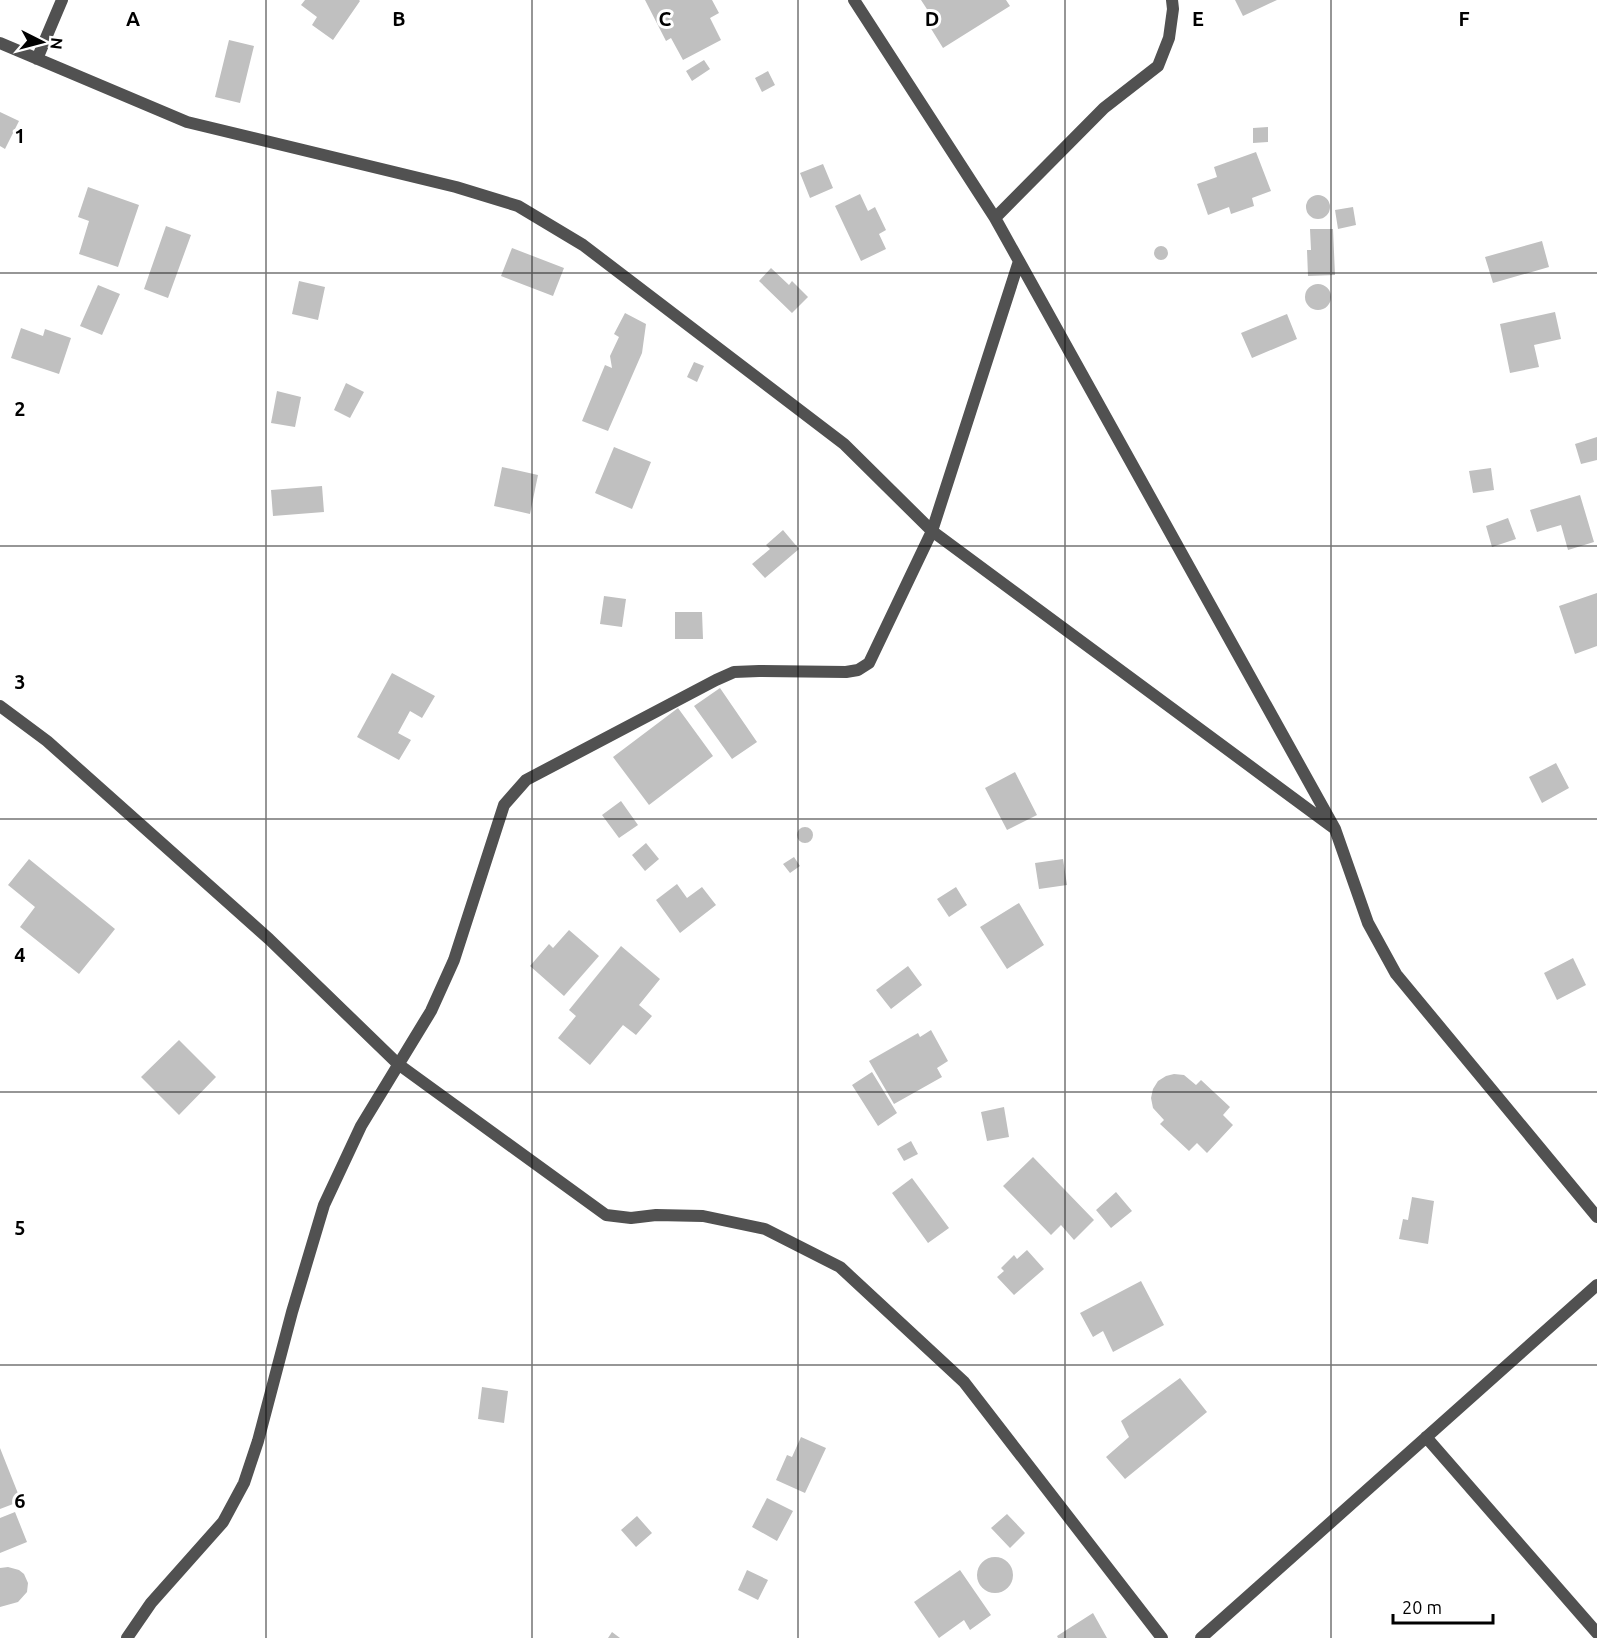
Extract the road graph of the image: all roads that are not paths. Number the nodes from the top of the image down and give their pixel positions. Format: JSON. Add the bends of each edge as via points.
{"nodes":[{"id":1,"x":62,"y":0,"type":"edge"},
{"id":2,"x":854,"y":0,"type":"edge"},
{"id":3,"x":1172,"y":0,"type":"edge"},
{"id":4,"x":0,"y":43,"type":"edge"},
{"id":5,"x":38,"y":59,"type":"junction"},
{"id":6,"x":995,"y":218,"type":"junction"},
{"id":7,"x":1019,"y":261,"type":"junction"},
{"id":8,"x":932,"y":531,"type":"junction"},
{"id":9,"x":0,"y":706,"type":"edge"},
{"id":10,"x":1335,"y":829,"type":"junction"},
{"id":11,"x":398,"y":1064,"type":"junction"},
{"id":12,"x":1597,"y":1217,"type":"edge"},
{"id":13,"x":1597,"y":1285,"type":"edge"},
{"id":14,"x":1426,"y":1437,"type":"junction"},
{"id":15,"x":1597,"y":1633,"type":"edge"},
{"id":16,"x":127,"y":1638,"type":"edge"},
{"id":17,"x":1162,"y":1638,"type":"edge"},
{"id":18,"x":1201,"y":1638,"type":"edge"}],
"edges":[{"from":1,"to":5,"type":"street"},
{"from":2,"to":6,"type":"street"},
{"from":3,"to":6,"type":"street","via":[[1169,38],[1158,66],[1104,108]]},
{"from":4,"to":5,"type":"street"},
{"from":5,"to":8,"type":"street","via":[[187,122],[456,187],[518,206],[583,245],[844,444]]},
{"from":6,"to":7,"type":"street"},
{"from":7,"to":8,"type":"street"},
{"from":7,"to":10,"type":"street"},
{"from":8,"to":10,"type":"street"},
{"from":8,"to":11,"type":"street","via":[[869,663],[858,670],[734,672],[526,780],[504,805],[454,960],[431,1011]]},
{"from":9,"to":11,"type":"street","via":[[47,741],[269,939]]},
{"from":10,"to":12,"type":"street","via":[[1368,923],[1396,974]]},
{"from":11,"to":16,"type":"street","via":[[361,1126],[324,1205],[244,1483],[223,1522],[151,1603]]},
{"from":11,"to":17,"type":"street","via":[[606,1215],[703,1216],[765,1229],[840,1267],[964,1382]]},
{"from":13,"to":14,"type":"street"},
{"from":14,"to":15,"type":"street"},
{"from":14,"to":18,"type":"street"}]}
